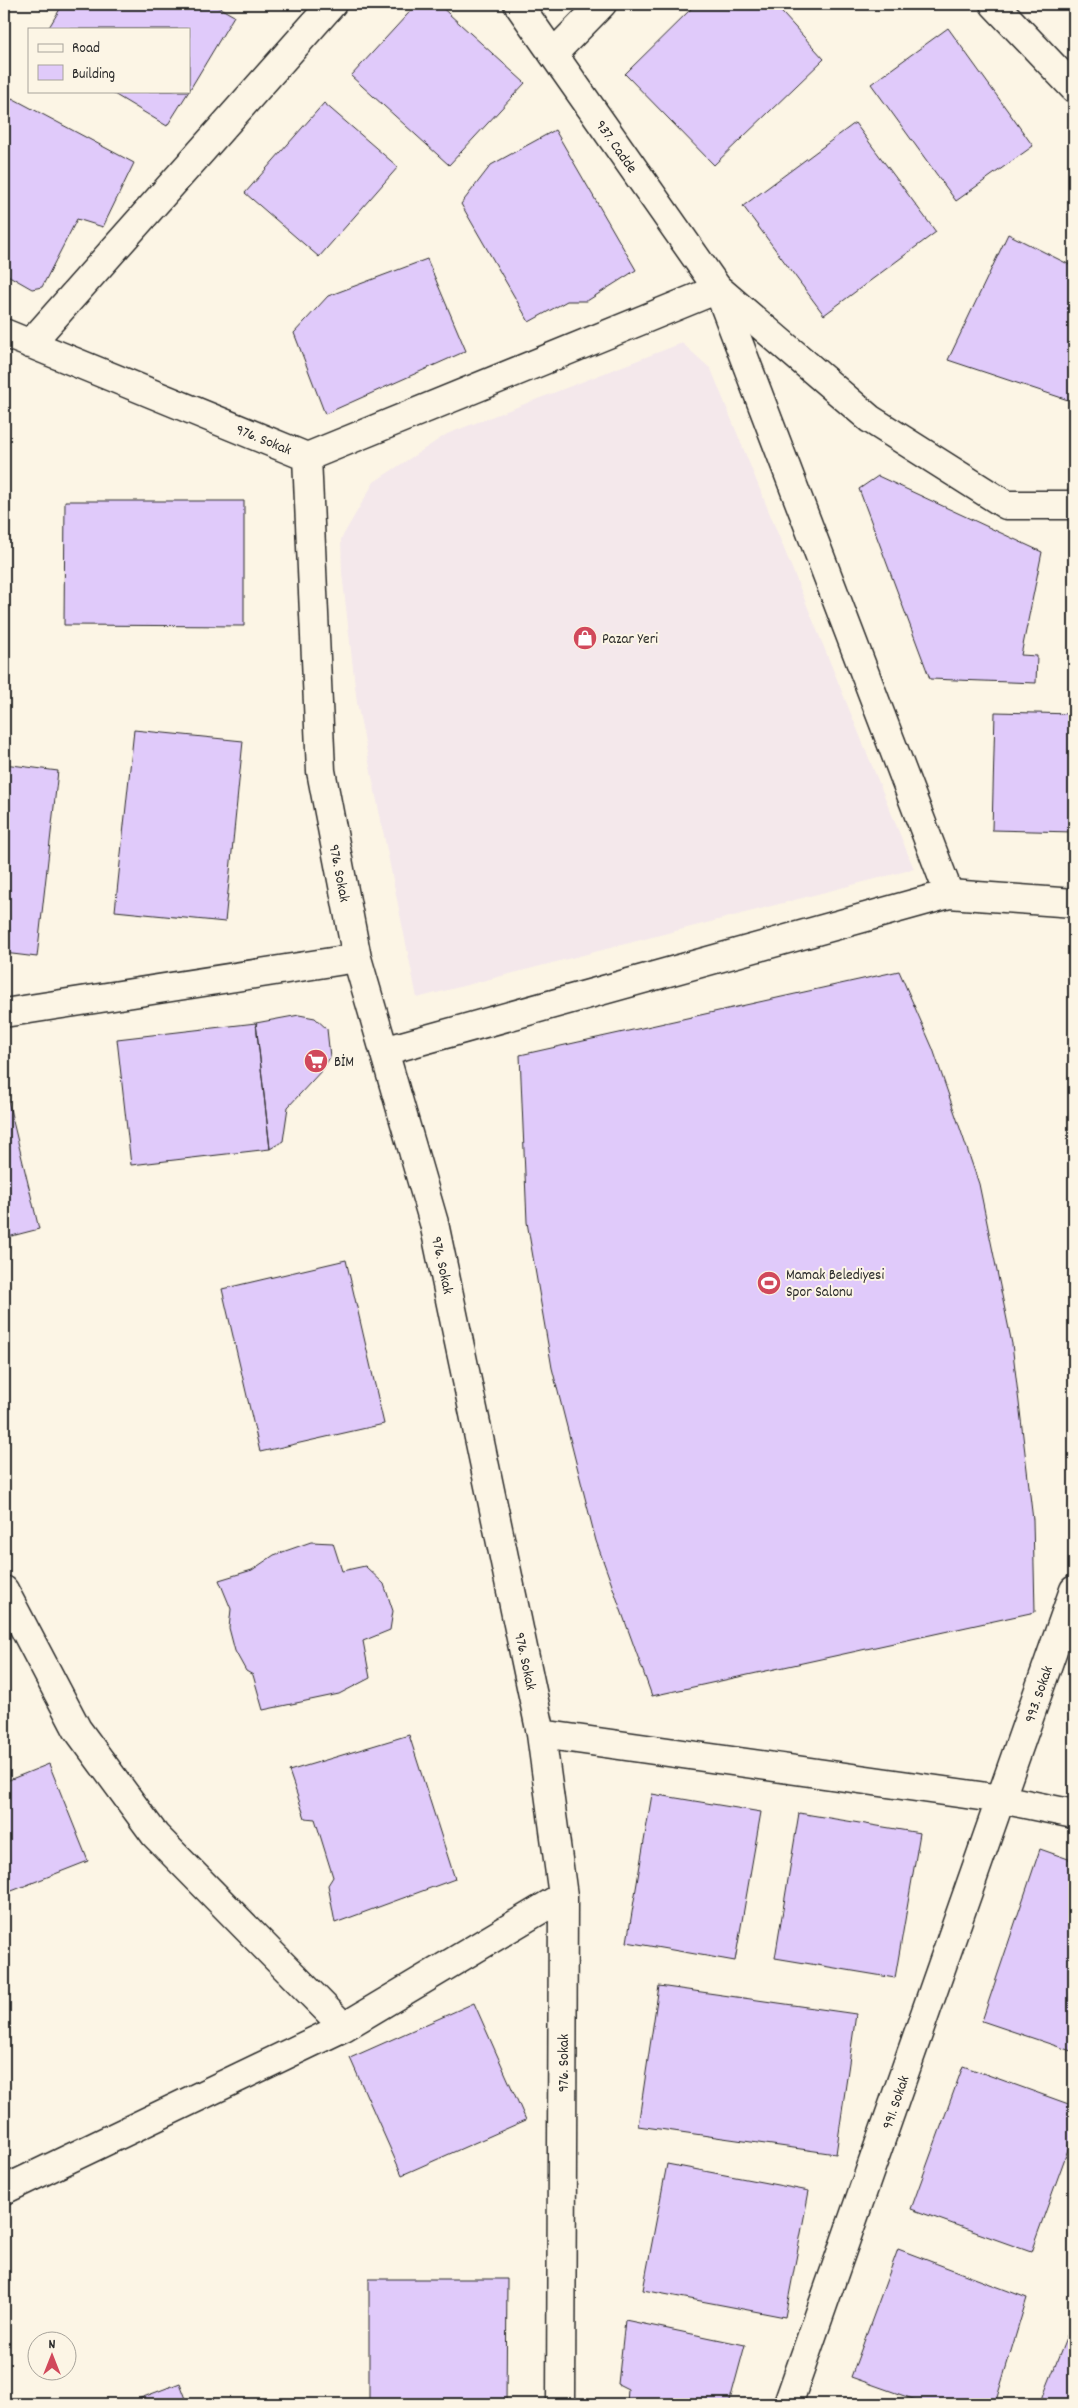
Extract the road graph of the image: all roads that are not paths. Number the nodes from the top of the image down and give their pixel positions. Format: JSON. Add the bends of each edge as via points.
{"nodes":[{"id":1,"x":332,"y":4,"type":"edge"},
{"id":2,"x":518,"y":4,"type":"edge"},
{"id":3,"x":602,"y":4,"type":"edge"},
{"id":4,"x":994,"y":4,"type":"edge"},
{"id":5,"x":553,"y":54,"type":"junction"},
{"id":6,"x":1074,"y":88,"type":"edge"},
{"id":7,"x":718,"y":289,"type":"junction"},
{"id":8,"x":4,"y":333,"type":"edge"},
{"id":9,"x":30,"y":344,"type":"junction"},
{"id":10,"x":307,"y":457,"type":"junction"},
{"id":11,"x":1074,"y":505,"type":"edge"},
{"id":12,"x":949,"y":894,"type":"junction"},
{"id":13,"x":1074,"y":903,"type":"edge"},
{"id":14,"x":357,"y":958,"type":"junction"},
{"id":15,"x":4,"y":1013,"type":"edge"},
{"id":16,"x":384,"y":1052,"type":"junction"},
{"id":17,"x":4,"y":1590,"type":"edge"},
{"id":18,"x":1074,"y":1590,"type":"edge"},
{"id":19,"x":541,"y":1734,"type":"junction"},
{"id":20,"x":1001,"y":1799,"type":"junction"},
{"id":21,"x":1074,"y":1814,"type":"edge"},
{"id":22,"x":563,"y":1896,"type":"junction"},
{"id":23,"x":344,"y":2027,"type":"junction"},
{"id":24,"x":4,"y":2190,"type":"edge"},
{"id":25,"x":561,"y":2404,"type":"edge"},
{"id":26,"x":788,"y":2404,"type":"edge"}],
"edges":[{"from":1,"to":9,"type":"street"},
{"from":2,"to":5,"type":"street","name":"937. Cadde"},
{"from":3,"to":5,"type":"street"},
{"from":4,"to":6,"type":"street"},
{"from":5,"to":7,"type":"street","name":"937. Cadde"},
{"from":7,"to":10,"type":"street"},
{"from":7,"to":11,"type":"street","via":[[870,419],[1006,505]]},
{"from":7,"to":12,"type":"street"},
{"from":8,"to":9,"type":"street","name":"976. Sokak"},
{"from":9,"to":10,"type":"street","name":"976. Sokak"},
{"from":10,"to":14,"type":"street","name":"976. Sokak","via":[[321,771]]},
{"from":12,"to":13,"type":"street"},
{"from":12,"to":16,"type":"street"},
{"from":14,"to":15,"type":"street"},
{"from":14,"to":16,"type":"street","name":"976. Sokak"},
{"from":16,"to":19,"type":"street","name":"976. Sokak","via":[[434,1223]]},
{"from":17,"to":23,"type":"street","via":[[77,1729],[155,1835]]},
{"from":18,"to":20,"type":"street","name":"993. Sokak"},
{"from":19,"to":20,"type":"street"},
{"from":19,"to":22,"type":"street","name":"976. Sokak"},
{"from":20,"to":21,"type":"street"},
{"from":20,"to":26,"type":"street","name":"991. Sokak"},
{"from":22,"to":23,"type":"street"},
{"from":22,"to":25,"type":"street","name":"976. Sokak"},
{"from":23,"to":24,"type":"street"}]}
